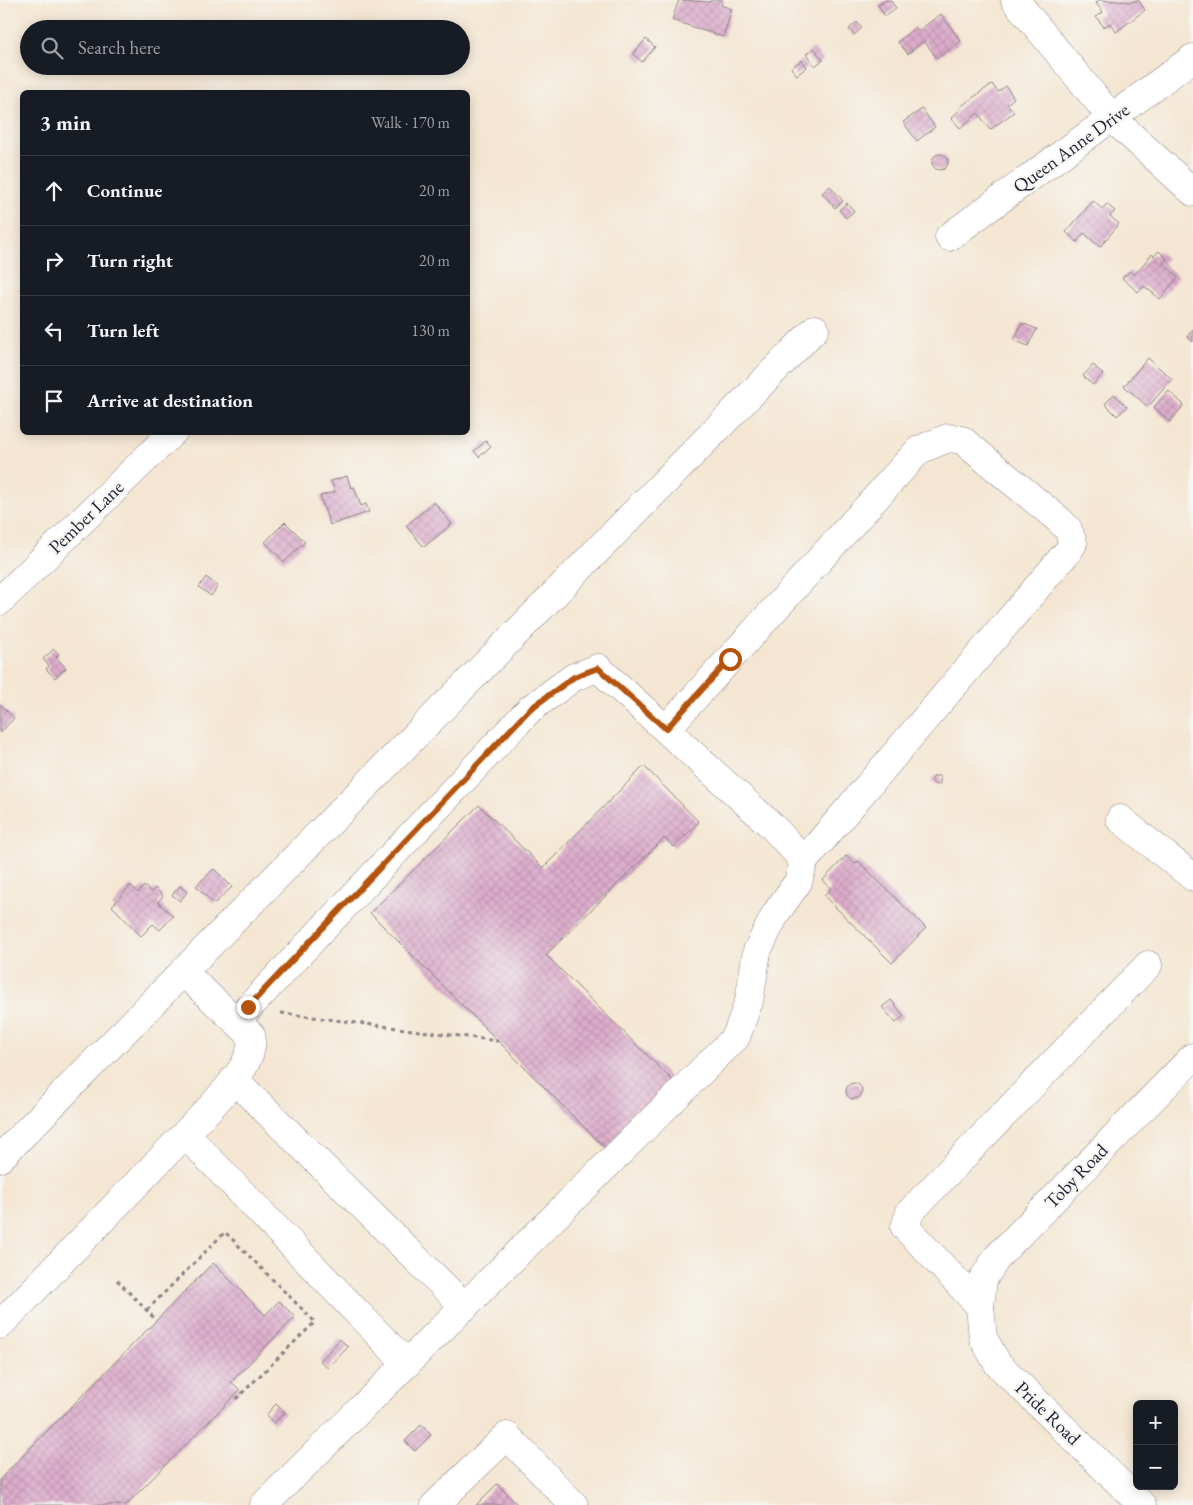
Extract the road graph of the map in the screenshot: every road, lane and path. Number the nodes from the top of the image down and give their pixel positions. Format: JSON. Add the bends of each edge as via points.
{"nodes":[{"id":1,"x":1015,"y":0,"type":"edge"},
{"id":2,"x":1193,"y":58,"type":"edge"},
{"id":3,"x":1112,"y":118,"type":"junction"},
{"id":4,"x":1193,"y":192,"type":"edge"},
{"id":5,"x":949,"y":237,"type":"dead end"},
{"id":6,"x":815,"y":329,"type":"dead end"},
{"id":7,"x":170,"y":435,"type":"edge"},
{"id":8,"x":0,"y":601,"type":"edge"},
{"id":9,"x":666,"y":729,"type":"junction"},
{"id":10,"x":1120,"y":819,"type":"dead end"},
{"id":11,"x":804,"y":861,"type":"junction"},
{"id":12,"x":1193,"y":877,"type":"edge"},
{"id":13,"x":1148,"y":965,"type":"dead end"},
{"id":14,"x":183,"y":972,"type":"junction"},
{"id":15,"x":277,"y":1013,"type":"dead end"},
{"id":16,"x":236,"y":1021,"type":"junction"},
{"id":17,"x":498,"y":1041,"type":"dead end"},
{"id":18,"x":1193,"y":1057,"type":"edge"},
{"id":19,"x":234,"y":1079,"type":"junction"},
{"id":20,"x":185,"y":1134,"type":"junction"},
{"id":21,"x":0,"y":1158,"type":"edge"},
{"id":22,"x":117,"y":1280,"type":"dead end"},
{"id":23,"x":980,"y":1306,"type":"junction"},
{"id":24,"x":464,"y":1307,"type":"junction"},
{"id":25,"x":147,"y":1310,"type":"junction"},
{"id":26,"x":156,"y":1320,"type":"dead end"},
{"id":27,"x":0,"y":1325,"type":"edge"},
{"id":28,"x":407,"y":1364,"type":"junction"},
{"id":29,"x":236,"y":1399,"type":"dead end"},
{"id":30,"x":264,"y":1505,"type":"edge"},
{"id":31,"x":435,"y":1505,"type":"edge"},
{"id":32,"x":574,"y":1505,"type":"edge"},
{"id":33,"x":1142,"y":1505,"type":"edge"}],
"edges":[{"from":1,"to":3,"type":"street"},
{"from":2,"to":3,"type":"street","name":"Queen Anne Drive"},
{"from":3,"to":4,"type":"street"},
{"from":3,"to":5,"type":"street","name":"Queen Anne Drive"},
{"from":6,"to":14,"type":"street"},
{"from":7,"to":8,"type":"street","name":"Pember Lane"},
{"from":9,"to":11,"type":"street","via":[[773,827]]},
{"from":9,"to":11,"type":"street","via":[[919,450],[948,438],[962,440],[1059,520],[1074,543],[1070,550]]},
{"from":9,"to":16,"type":"street","via":[[598,668],[574,677],[530,709]]},
{"from":10,"to":12,"type":"street"},
{"from":11,"to":24,"type":"street","via":[[798,882],[776,913],[757,951],[749,1001],[736,1037]]},
{"from":13,"to":23,"type":"street","via":[[910,1212],[904,1227]]},
{"from":14,"to":16,"type":"street"},
{"from":14,"to":21,"type":"street"},
{"from":15,"to":17,"type":"path"},
{"from":16,"to":19,"type":"street","via":[[251,1035],[253,1046]]},
{"from":18,"to":23,"type":"street","name":"Toby Road","via":[[998,1256],[983,1279]]},
{"from":19,"to":20,"type":"street"},
{"from":19,"to":24,"type":"street"},
{"from":20,"to":27,"type":"street"},
{"from":20,"to":28,"type":"street"},
{"from":22,"to":25,"type":"path"},
{"from":23,"to":33,"type":"street","name":"Pride Road","via":[[983,1338],[998,1364]]},
{"from":24,"to":28,"type":"street"},
{"from":25,"to":26,"type":"path"},
{"from":25,"to":29,"type":"path","via":[[225,1232],[315,1322]]},
{"from":28,"to":30,"type":"street"},
{"from":31,"to":32,"type":"street","via":[[507,1436]]}]}
